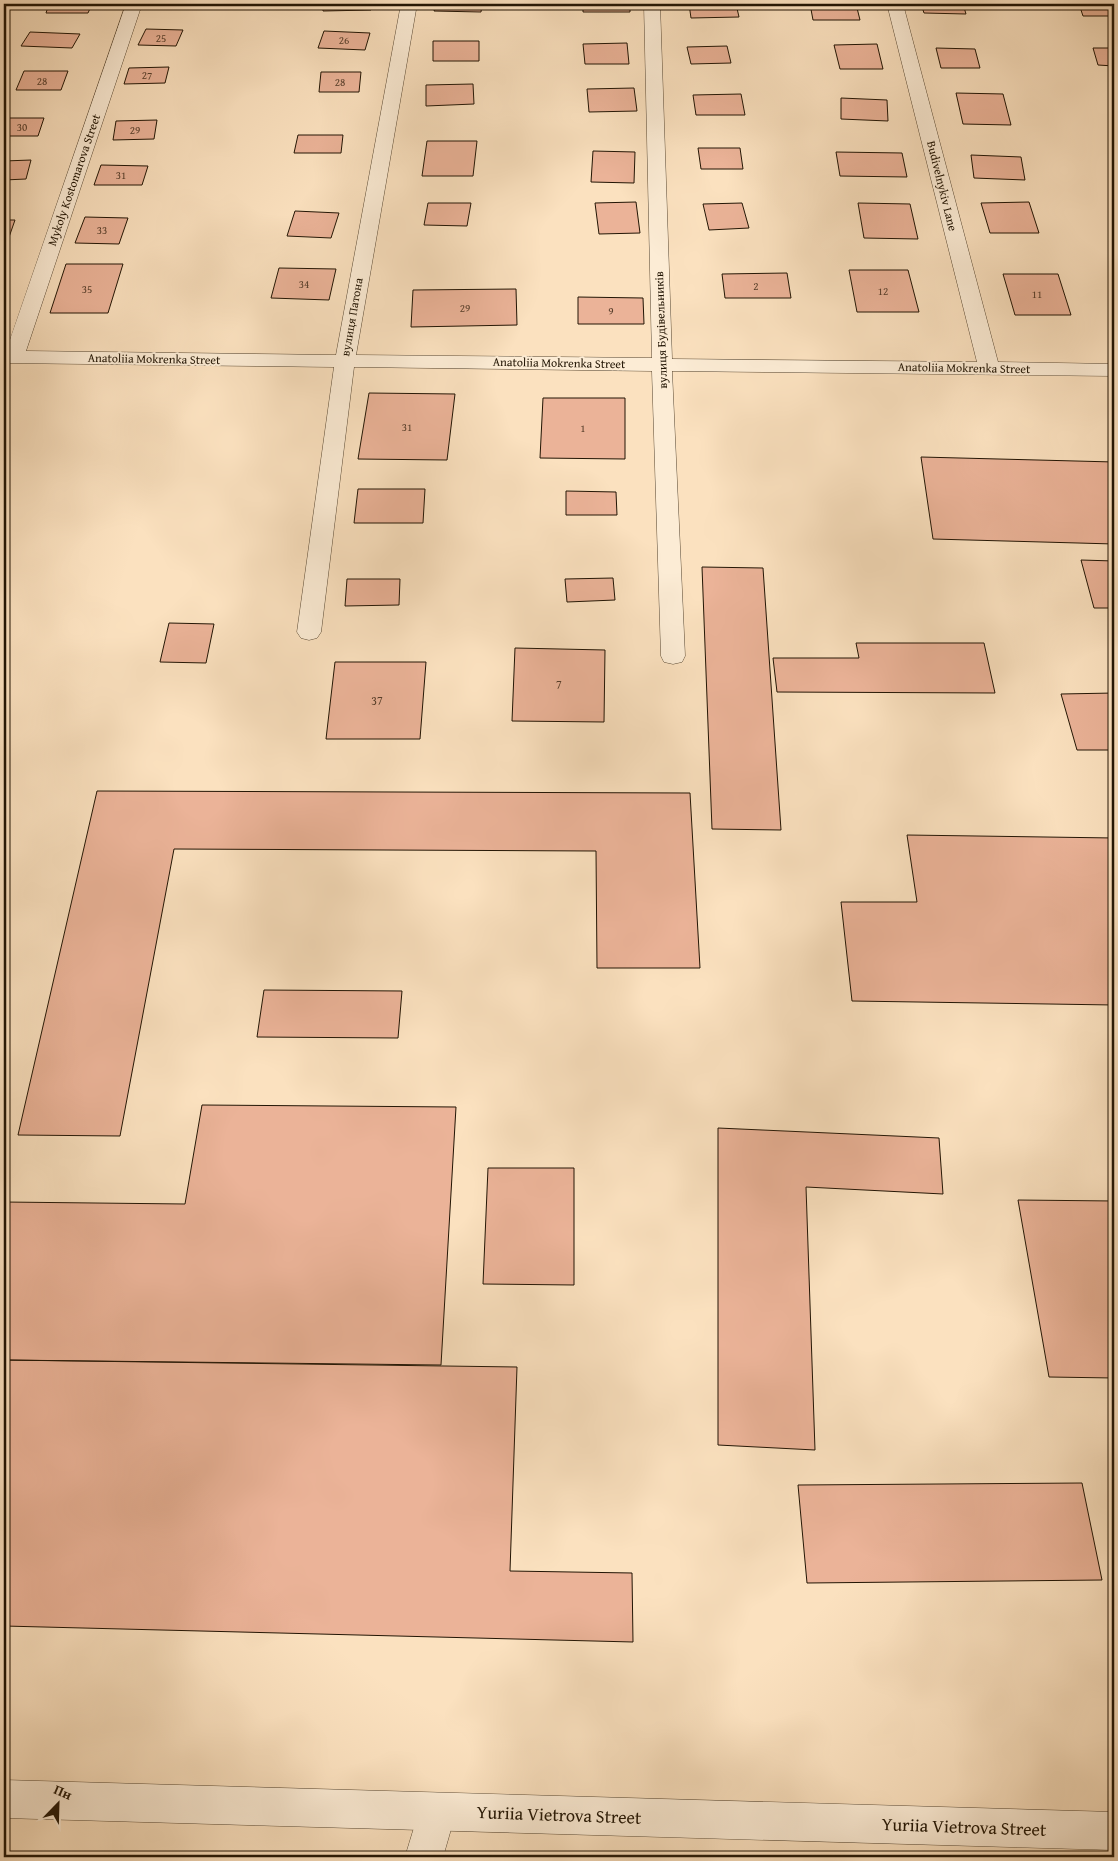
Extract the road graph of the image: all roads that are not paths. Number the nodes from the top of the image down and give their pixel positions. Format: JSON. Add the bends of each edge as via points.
{"nodes":[{"id":1,"x":134,"y":4,"type":"edge"},
{"id":2,"x":408,"y":4,"type":"edge"},
{"id":3,"x":652,"y":4,"type":"edge"},
{"id":4,"x":895,"y":4,"type":"edge"},
{"id":5,"x":9,"y":357,"type":"edge"},
{"id":6,"x":345,"y":361,"type":"junction"},
{"id":7,"x":662,"y":365,"type":"junction"},
{"id":8,"x":989,"y":368,"type":"junction"},
{"id":9,"x":1114,"y":370,"type":"edge"},
{"id":10,"x":309,"y":632,"type":"dead end"},
{"id":11,"x":674,"y":656,"type":"dead end"},
{"id":12,"x":4,"y":1799,"type":"edge"},
{"id":13,"x":437,"y":1812,"type":"junction"},
{"id":14,"x":1114,"y":1831,"type":"edge"},
{"id":15,"x":424,"y":1857,"type":"edge"}],
"edges":[{"from":1,"to":5,"type":"street","name":"Mykoly Kostomarova Street"},
{"from":2,"to":6,"type":"street","name":"вулиця Патона"},
{"from":3,"to":7,"type":"street","name":"вулиця Будівельників"},
{"from":4,"to":8,"type":"street","name":"Budivelnykiv Lane"},
{"from":5,"to":6,"type":"street","name":"Anatoliia Mokrenka Street"},
{"from":6,"to":7,"type":"street","name":"Anatoliia Mokrenka Street"},
{"from":6,"to":10,"type":"street","name":"вулиця Патона"},
{"from":7,"to":8,"type":"street","name":"Anatoliia Mokrenka Street"},
{"from":7,"to":11,"type":"street","name":"вулиця Будівельників"},
{"from":8,"to":9,"type":"street","name":"Anatoliia Mokrenka Street"},
{"from":12,"to":13,"type":"street","name":"Yuriia Vietrova Street"},
{"from":13,"to":14,"type":"street","name":"Yuriia Vietrova Street"},
{"from":13,"to":15,"type":"street"}]}
